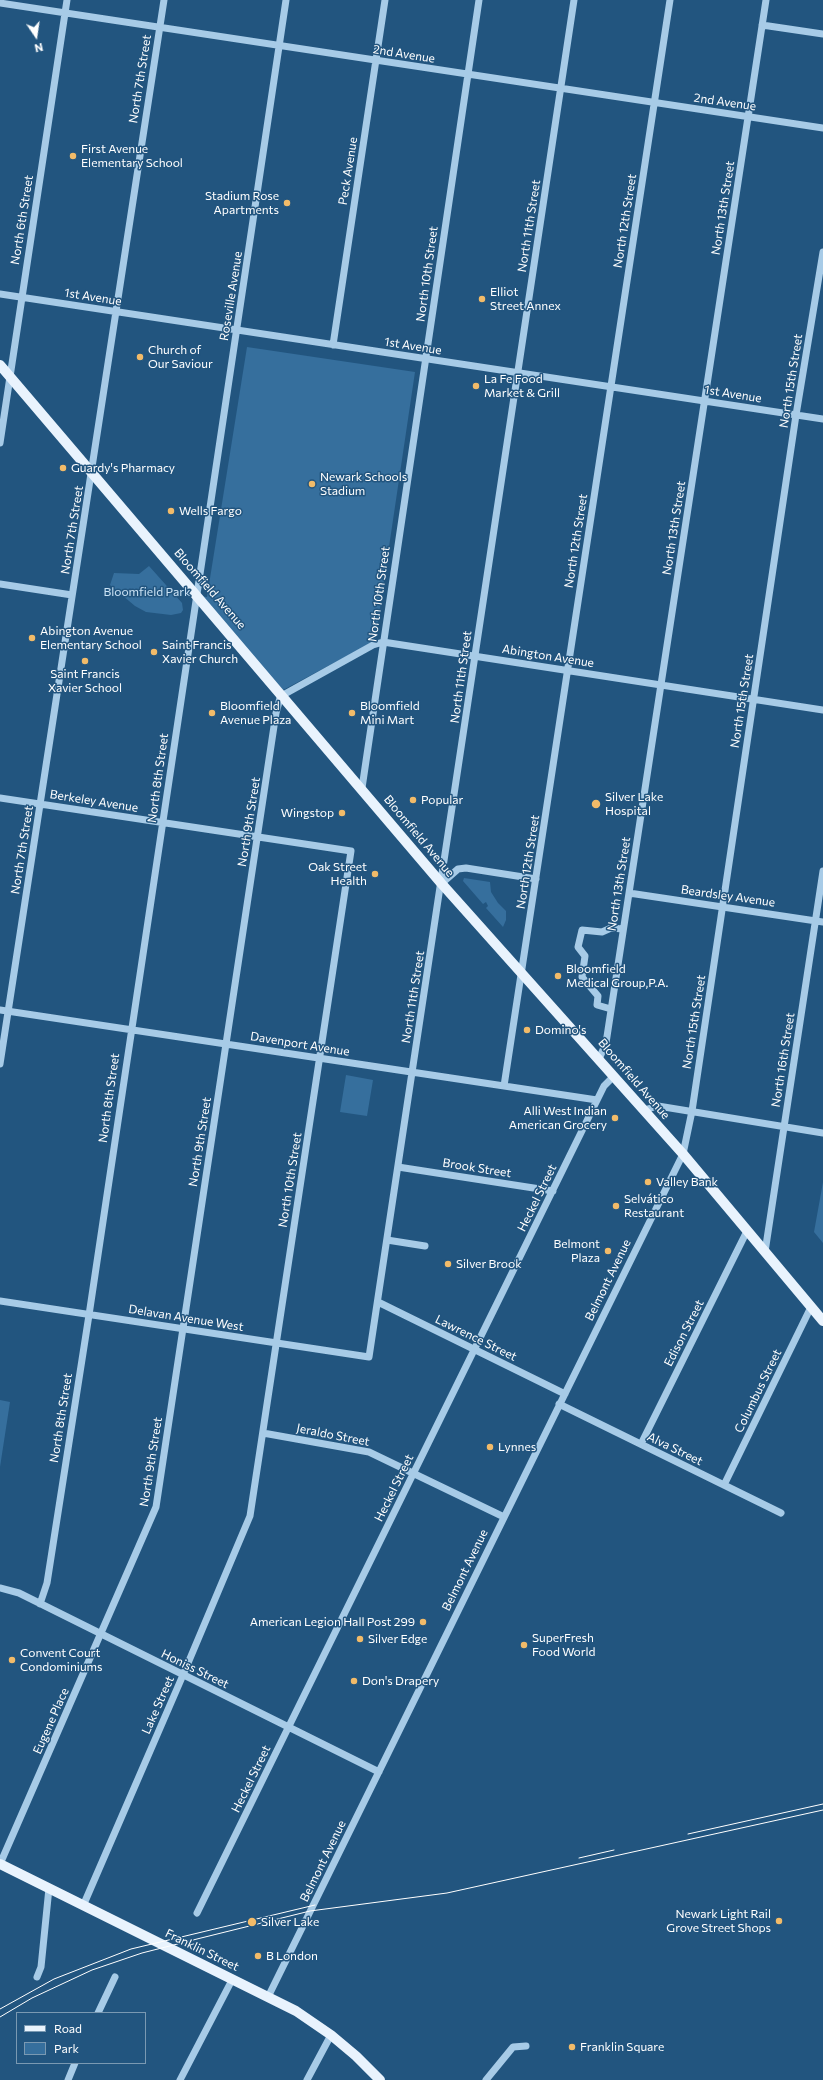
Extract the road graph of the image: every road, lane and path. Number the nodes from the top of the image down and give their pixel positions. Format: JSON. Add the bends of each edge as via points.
{"nodes":[{"id":1,"x":67,"y":0,"type":"edge"},
{"id":2,"x":164,"y":0,"type":"edge"},
{"id":3,"x":286,"y":0,"type":"edge"},
{"id":4,"x":384,"y":0,"type":"edge"},
{"id":5,"x":479,"y":0,"type":"edge"},
{"id":6,"x":574,"y":0,"type":"edge"},
{"id":7,"x":670,"y":0,"type":"edge"},
{"id":8,"x":766,"y":0,"type":"edge"},
{"id":9,"x":0,"y":3,"type":"edge"},
{"id":10,"x":65,"y":13,"type":"junction"},
{"id":11,"x":762,"y":25,"type":"junction"},
{"id":12,"x":159,"y":28,"type":"junction"},
{"id":13,"x":823,"y":34,"type":"edge"},
{"id":14,"x":280,"y":46,"type":"junction"},
{"id":15,"x":375,"y":61,"type":"junction"},
{"id":16,"x":468,"y":75,"type":"junction"},
{"id":17,"x":561,"y":89,"type":"junction"},
{"id":18,"x":654,"y":103,"type":"junction"},
{"id":19,"x":748,"y":116,"type":"junction"},
{"id":20,"x":823,"y":128,"type":"edge"},
{"id":21,"x":823,"y":252,"type":"edge"},
{"id":22,"x":0,"y":294,"type":"edge"},
{"id":23,"x":22,"y":297,"type":"junction"},
{"id":24,"x":116,"y":311,"type":"junction"},
{"id":25,"x":237,"y":330,"type":"junction"},
{"id":26,"x":333,"y":345,"type":"junction"},
{"id":27,"x":426,"y":358,"type":"junction"},
{"id":28,"x":0,"y":365,"type":"edge"},
{"id":29,"x":518,"y":372,"type":"junction"},
{"id":30,"x":10,"y":376,"type":"junction"},
{"id":31,"x":611,"y":387,"type":"junction"},
{"id":32,"x":704,"y":401,"type":"junction"},
{"id":33,"x":796,"y":414,"type":"junction"},
{"id":34,"x":823,"y":419,"type":"edge"},
{"id":35,"x":0,"y":443,"type":"edge"},
{"id":36,"x":92,"y":471,"type":"junction"},
{"id":37,"x":0,"y":584,"type":"edge"},
{"id":38,"x":197,"y":594,"type":"junction"},
{"id":39,"x":72,"y":595,"type":"junction"},
{"id":40,"x":383,"y":642,"type":"junction"},
{"id":41,"x":475,"y":656,"type":"junction"},
{"id":42,"x":568,"y":670,"type":"junction"},
{"id":43,"x":661,"y":685,"type":"junction"},
{"id":44,"x":283,"y":695,"type":"junction"},
{"id":45,"x":754,"y":699,"type":"junction"},
{"id":46,"x":823,"y":710,"type":"edge"},
{"id":47,"x":362,"y":788,"type":"junction"},
{"id":48,"x":0,"y":798,"type":"edge"},
{"id":49,"x":40,"y":804,"type":"junction"},
{"id":50,"x":162,"y":822,"type":"junction"},
{"id":51,"x":258,"y":837,"type":"junction"},
{"id":52,"x":351,"y":851,"type":"joint"},
{"id":53,"x":823,"y":871,"type":"edge"},
{"id":54,"x":536,"y":879,"type":"junction"},
{"id":55,"x":442,"y":883,"type":"junction"},
{"id":56,"x":629,"y":893,"type":"junction"},
{"id":57,"x":722,"y":907,"type":"junction"},
{"id":58,"x":819,"y":921,"type":"edge"},
{"id":59,"x":623,"y":929,"type":"junction"},
{"id":60,"x":522,"y":975,"type":"junction"},
{"id":61,"x":611,"y":1009,"type":"junction"},
{"id":62,"x":0,"y":1010,"type":"edge"},
{"id":63,"x":8,"y":1011,"type":"junction"},
{"id":64,"x":131,"y":1029,"type":"junction"},
{"id":65,"x":226,"y":1044,"type":"junction"},
{"id":66,"x":320,"y":1058,"type":"junction"},
{"id":67,"x":599,"y":1059,"type":"junction"},
{"id":68,"x":0,"y":1064,"type":"edge"},
{"id":69,"x":413,"y":1072,"type":"junction"},
{"id":70,"x":614,"y":1076,"type":"junction"},
{"id":71,"x":504,"y":1086,"type":"junction"},
{"id":72,"x":597,"y":1100,"type":"junction"},
{"id":73,"x":644,"y":1110,"type":"junction"},
{"id":74,"x":692,"y":1111,"type":"junction"},
{"id":75,"x":784,"y":1127,"type":"junction"},
{"id":76,"x":823,"y":1133,"type":"edge"},
{"id":77,"x":683,"y":1154,"type":"junction"},
{"id":78,"x":398,"y":1167,"type":"junction"},
{"id":79,"x":553,"y":1191,"type":"junction"},
{"id":80,"x":748,"y":1231,"type":"junction"},
{"id":81,"x":387,"y":1240,"type":"junction"},
{"id":82,"x":425,"y":1246,"type":"dead end"},
{"id":83,"x":765,"y":1252,"type":"junction"},
{"id":84,"x":0,"y":1301,"type":"edge"},
{"id":85,"x":378,"y":1302,"type":"junction"},
{"id":86,"x":811,"y":1307,"type":"junction"},
{"id":87,"x":89,"y":1315,"type":"junction"},
{"id":88,"x":823,"y":1321,"type":"edge"},
{"id":89,"x":183,"y":1329,"type":"junction"},
{"id":90,"x":276,"y":1343,"type":"junction"},
{"id":91,"x":475,"y":1349,"type":"junction"},
{"id":92,"x":369,"y":1357,"type":"joint"},
{"id":93,"x":565,"y":1394,"type":"junction"},
{"id":94,"x":560,"y":1404,"type":"junction"},
{"id":95,"x":263,"y":1433,"type":"junction"},
{"id":96,"x":641,"y":1444,"type":"junction"},
{"id":97,"x":414,"y":1474,"type":"junction"},
{"id":98,"x":724,"y":1485,"type":"junction"},
{"id":99,"x":251,"y":1512,"type":"joint"},
{"id":100,"x":781,"y":1513,"type":"dead end"},
{"id":101,"x":504,"y":1517,"type":"junction"},
{"id":102,"x":0,"y":1588,"type":"edge"},
{"id":103,"x":122,"y":1588,"type":"joint"},
{"id":104,"x":40,"y":1604,"type":"junction"},
{"id":105,"x":102,"y":1635,"type":"junction"},
{"id":106,"x":183,"y":1675,"type":"junction"},
{"id":107,"x":289,"y":1728,"type":"junction"},
{"id":108,"x":379,"y":1772,"type":"junction"},
{"id":109,"x":0,"y":1864,"type":"edge"},
{"id":110,"x":49,"y":1888,"type":"junction"},
{"id":111,"x":83,"y":1906,"type":"junction"},
{"id":112,"x":197,"y":1913,"type":"dead end"},
{"id":113,"x":114,"y":1976,"type":"dead end"},
{"id":114,"x":37,"y":1977,"type":"dead end"},
{"id":115,"x":232,"y":1980,"type":"junction"},
{"id":116,"x":268,"y":1998,"type":"junction"},
{"id":117,"x":98,"y":2012,"type":"edge"},
{"id":118,"x":331,"y":2034,"type":"junction"},
{"id":119,"x":526,"y":2046,"type":"dead end"},
{"id":120,"x":76,"y":2064,"type":"edge"},
{"id":121,"x":68,"y":2080,"type":"edge"},
{"id":122,"x":180,"y":2080,"type":"edge"},
{"id":123,"x":307,"y":2080,"type":"edge"},
{"id":124,"x":380,"y":2080,"type":"edge"},
{"id":125,"x":486,"y":2080,"type":"edge"}],
"edges":[{"from":1,"to":10,"type":"street","name":"North 6th Street"},
{"from":2,"to":12,"type":"street","name":"North 7th Street"},
{"from":3,"to":14,"type":"street","name":"Roseville Avenue"},
{"from":4,"to":15,"type":"street","name":"Peck Avenue"},
{"from":5,"to":16,"type":"street","name":"North 10th Street"},
{"from":6,"to":17,"type":"street","name":"North 11th Street"},
{"from":7,"to":18,"type":"street","name":"North 12th Street"},
{"from":8,"to":11,"type":"street","name":"North 13th Street"},
{"from":9,"to":10,"type":"street","name":"2nd Avenue"},
{"from":10,"to":12,"type":"street","name":"2nd Avenue"},
{"from":10,"to":23,"type":"street","name":"North 6th Street"},
{"from":11,"to":13,"type":"street"},
{"from":11,"to":19,"type":"street","name":"North 13th Street"},
{"from":12,"to":14,"type":"street","name":"2nd Avenue"},
{"from":12,"to":24,"type":"street","name":"North 7th Street"},
{"from":14,"to":15,"type":"street","name":"2nd Avenue"},
{"from":14,"to":25,"type":"street","name":"Roseville Avenue"},
{"from":15,"to":16,"type":"street","name":"2nd Avenue"},
{"from":15,"to":26,"type":"street","name":"Peck Avenue"},
{"from":16,"to":17,"type":"street","name":"2nd Avenue"},
{"from":16,"to":27,"type":"street","name":"North 10th Street"},
{"from":17,"to":18,"type":"street","name":"2nd Avenue"},
{"from":17,"to":29,"type":"street","name":"North 11th Street"},
{"from":18,"to":19,"type":"street","name":"2nd Avenue"},
{"from":18,"to":31,"type":"street","name":"North 12th Street"},
{"from":19,"to":20,"type":"street","name":"2nd Avenue"},
{"from":19,"to":32,"type":"street","name":"North 13th Street"},
{"from":21,"to":33,"type":"street","name":"North 15th Street"},
{"from":22,"to":23,"type":"street","name":"1st Avenue"},
{"from":23,"to":24,"type":"street","name":"1st Avenue"},
{"from":23,"to":30,"type":"street","name":"North 6th Street"},
{"from":24,"to":25,"type":"street","name":"1st Avenue"},
{"from":24,"to":36,"type":"street","name":"North 7th Street"},
{"from":25,"to":26,"type":"street","name":"1st Avenue"},
{"from":25,"to":38,"type":"street","name":"Roseville Avenue"},
{"from":26,"to":27,"type":"street","name":"1st Avenue"},
{"from":27,"to":29,"type":"street","name":"1st Avenue"},
{"from":27,"to":40,"type":"street","name":"North 10th Street"},
{"from":28,"to":30,"type":"main road","name":"Bloomfield Avenue"},
{"from":29,"to":31,"type":"street","name":"1st Avenue"},
{"from":29,"to":41,"type":"street","name":"North 11th Street"},
{"from":30,"to":35,"type":"street","name":"North 6th Street"},
{"from":30,"to":36,"type":"main road","name":"Bloomfield Avenue"},
{"from":31,"to":32,"type":"street","name":"1st Avenue"},
{"from":31,"to":42,"type":"street","name":"North 12th Street"},
{"from":32,"to":33,"type":"street","name":"1st Avenue"},
{"from":32,"to":43,"type":"street","name":"North 13th Street"},
{"from":33,"to":34,"type":"street","name":"1st Avenue"},
{"from":33,"to":45,"type":"street","name":"North 15th Street"},
{"from":36,"to":38,"type":"main road","name":"Bloomfield Avenue"},
{"from":36,"to":39,"type":"street","name":"North 7th Street"},
{"from":37,"to":39,"type":"street"},
{"from":38,"to":44,"type":"main road","name":"Bloomfield Avenue"},
{"from":38,"to":50,"type":"street","name":"North 8th Street"},
{"from":39,"to":49,"type":"street","name":"North 7th Street"},
{"from":40,"to":41,"type":"street","name":"Abington Avenue"},
{"from":40,"to":44,"type":"street","name":"Abington Avenue","via":[[372,645]]},
{"from":40,"to":47,"type":"street","name":"North 10th Street"},
{"from":41,"to":42,"type":"street","name":"Abington Avenue"},
{"from":41,"to":55,"type":"street","name":"North 11th Street"},
{"from":42,"to":43,"type":"street","name":"Abington Avenue"},
{"from":42,"to":54,"type":"street","name":"North 12th Street"},
{"from":43,"to":45,"type":"street","name":"Abington Avenue"},
{"from":43,"to":56,"type":"street","name":"North 13th Street"},
{"from":44,"to":47,"type":"main road","name":"Bloomfield Avenue"},
{"from":44,"to":51,"type":"street","name":"North 9th Street","via":[[277,707]]},
{"from":45,"to":46,"type":"street","name":"Abington Avenue"},
{"from":45,"to":57,"type":"street","name":"North 15th Street"},
{"from":47,"to":55,"type":"main road","name":"Bloomfield Avenue"},
{"from":48,"to":49,"type":"street","name":"Berkeley Avenue"},
{"from":49,"to":50,"type":"street","name":"Berkeley Avenue"},
{"from":49,"to":63,"type":"street","name":"North 7th Street"},
{"from":50,"to":51,"type":"street","name":"Berkeley Avenue"},
{"from":50,"to":64,"type":"street","name":"North 8th Street"},
{"from":51,"to":52,"type":"street","name":"Berkeley Avenue"},
{"from":51,"to":65,"type":"street","name":"North 9th Street"},
{"from":52,"to":66,"type":"street","name":"North 10th Street"},
{"from":53,"to":58,"type":"street","name":"North 16th Street"},
{"from":54,"to":55,"type":"street","via":[[466,868],[458,869]]},
{"from":54,"to":60,"type":"street","name":"North 12th Street"},
{"from":55,"to":60,"type":"main road","name":"Bloomfield Avenue"},
{"from":55,"to":69,"type":"street","name":"North 11th Street"},
{"from":56,"to":57,"type":"street","name":"Beardsley Avenue"},
{"from":56,"to":59,"type":"street","name":"North 13th Street"},
{"from":57,"to":58,"type":"street","name":"Beardsley Avenue"},
{"from":57,"to":74,"type":"street","name":"North 15th Street"},
{"from":58,"to":75,"type":"street","name":"North 16th Street"},
{"from":59,"to":61,"type":"street","name":"North 13th Street"},
{"from":59,"to":61,"type":"street","via":[[611,928],[602,932],[582,930],[578,947],[585,956],[582,977],[598,996],[597,1005]]},
{"from":60,"to":67,"type":"main road","name":"Bloomfield Avenue"},
{"from":60,"to":71,"type":"street","name":"North 12th Street"},
{"from":61,"to":67,"type":"street","name":"North 13th Street","via":[[606,1044]]},
{"from":62,"to":63,"type":"street","name":"Davenport Avenue"},
{"from":63,"to":64,"type":"street","name":"Davenport Avenue"},
{"from":63,"to":68,"type":"street","name":"North 7th Street"},
{"from":64,"to":65,"type":"street","name":"Davenport Avenue"},
{"from":64,"to":87,"type":"street","name":"North 8th Street"},
{"from":65,"to":66,"type":"street","name":"Davenport Avenue"},
{"from":65,"to":89,"type":"street","name":"North 9th Street"},
{"from":66,"to":69,"type":"street","name":"Davenport Avenue"},
{"from":66,"to":90,"type":"street","name":"North 10th Street"},
{"from":67,"to":70,"type":"main road","name":"Bloomfield Avenue"},
{"from":69,"to":71,"type":"street","name":"Davenport Avenue"},
{"from":69,"to":78,"type":"street","name":"North 11th Street"},
{"from":70,"to":72,"type":"street","name":"Heckel Street","via":[[604,1086]]},
{"from":70,"to":73,"type":"main road","name":"Bloomfield Avenue"},
{"from":71,"to":72,"type":"street","name":"Davenport Avenue"},
{"from":72,"to":79,"type":"street","name":"Heckel Street"},
{"from":73,"to":74,"type":"street","via":[[658,1106]]},
{"from":73,"to":77,"type":"main road","name":"Bloomfield Avenue"},
{"from":74,"to":75,"type":"street"},
{"from":74,"to":77,"type":"street","name":"North 15th Street"},
{"from":75,"to":76,"type":"street"},
{"from":75,"to":83,"type":"street","name":"North 16th Street"},
{"from":77,"to":80,"type":"main road","name":"Bloomfield Avenue"},
{"from":77,"to":93,"type":"street","name":"Belmont Avenue"},
{"from":78,"to":79,"type":"street","name":"Brook Street"},
{"from":78,"to":81,"type":"street","name":"North 11th Street"},
{"from":79,"to":91,"type":"street","name":"Heckel Street"},
{"from":80,"to":83,"type":"main road","name":"Bloomfield Avenue"},
{"from":80,"to":96,"type":"street","name":"Edison Street"},
{"from":81,"to":82,"type":"street"},
{"from":81,"to":85,"type":"street","name":"North 11th Street"},
{"from":83,"to":86,"type":"main road","name":"Bloomfield Avenue"},
{"from":84,"to":87,"type":"street","name":"Delavan Avenue West"},
{"from":85,"to":91,"type":"street","name":"Lawrence Street"},
{"from":85,"to":92,"type":"street","name":"North 11th Street"},
{"from":86,"to":88,"type":"main road","name":"Bloomfield Avenue"},
{"from":86,"to":98,"type":"street","name":"Columbus Street"},
{"from":87,"to":89,"type":"street","name":"Delavan Avenue West"},
{"from":87,"to":104,"type":"street","name":"North 8th Street","via":[[47,1583]]},
{"from":89,"to":90,"type":"street","name":"Delavan Avenue West"},
{"from":89,"to":103,"type":"street","name":"North 9th Street","via":[[156,1507]]},
{"from":90,"to":92,"type":"street","name":"Delavan Avenue West"},
{"from":90,"to":95,"type":"street","name":"North 10th Street"},
{"from":91,"to":93,"type":"street","name":"Lawrence Street"},
{"from":91,"to":97,"type":"street","name":"Heckel Street"},
{"from":93,"to":94,"type":"street","name":"Belmont Avenue"},
{"from":94,"to":96,"type":"street","name":"Alva Street"},
{"from":94,"to":101,"type":"street","name":"Belmont Avenue"},
{"from":95,"to":97,"type":"street","name":"Jeraldo Street","via":[[364,1451]]},
{"from":95,"to":99,"type":"street","name":"North 10th Street"},
{"from":96,"to":98,"type":"street","name":"Alva Street"},
{"from":97,"to":101,"type":"street","name":"Jeraldo Street"},
{"from":97,"to":107,"type":"street","name":"Heckel Street"},
{"from":98,"to":100,"type":"street","name":"Alva Street"},
{"from":99,"to":106,"type":"street","name":"Lake Street"},
{"from":101,"to":108,"type":"street","name":"Belmont Avenue"},
{"from":102,"to":104,"type":"street","name":"Honiss Street","via":[[19,1593]]},
{"from":103,"to":105,"type":"street","name":"Eugene Place"},
{"from":104,"to":105,"type":"street","name":"Honiss Street"},
{"from":105,"to":106,"type":"street","name":"Honiss Street"},
{"from":105,"to":109,"type":"street","name":"Eugene Place"},
{"from":106,"to":107,"type":"street","name":"Honiss Street"},
{"from":106,"to":111,"type":"street","name":"Lake Street"},
{"from":107,"to":108,"type":"street","name":"Honiss Street"},
{"from":107,"to":112,"type":"street","name":"Heckel Street"},
{"from":108,"to":116,"type":"street","name":"Belmont Avenue"},
{"from":109,"to":110,"type":"main road","name":"Franklin Street"},
{"from":110,"to":111,"type":"main road","name":"Franklin Street"},
{"from":110,"to":114,"type":"street","via":[[41,1966]]},
{"from":111,"to":115,"type":"main road","name":"Franklin Street"},
{"from":113,"to":117,"type":"street"},
{"from":115,"to":116,"type":"main road","name":"Franklin Street"},
{"from":115,"to":122,"type":"street"},
{"from":116,"to":118,"type":"main road","name":"Franklin Street","via":[[296,2011]]},
{"from":118,"to":123,"type":"street"},
{"from":118,"to":124,"type":"main road","name":"Franklin Street"},
{"from":119,"to":125,"type":"street","via":[[514,2046]]},
{"from":120,"to":121,"type":"street"}]}
